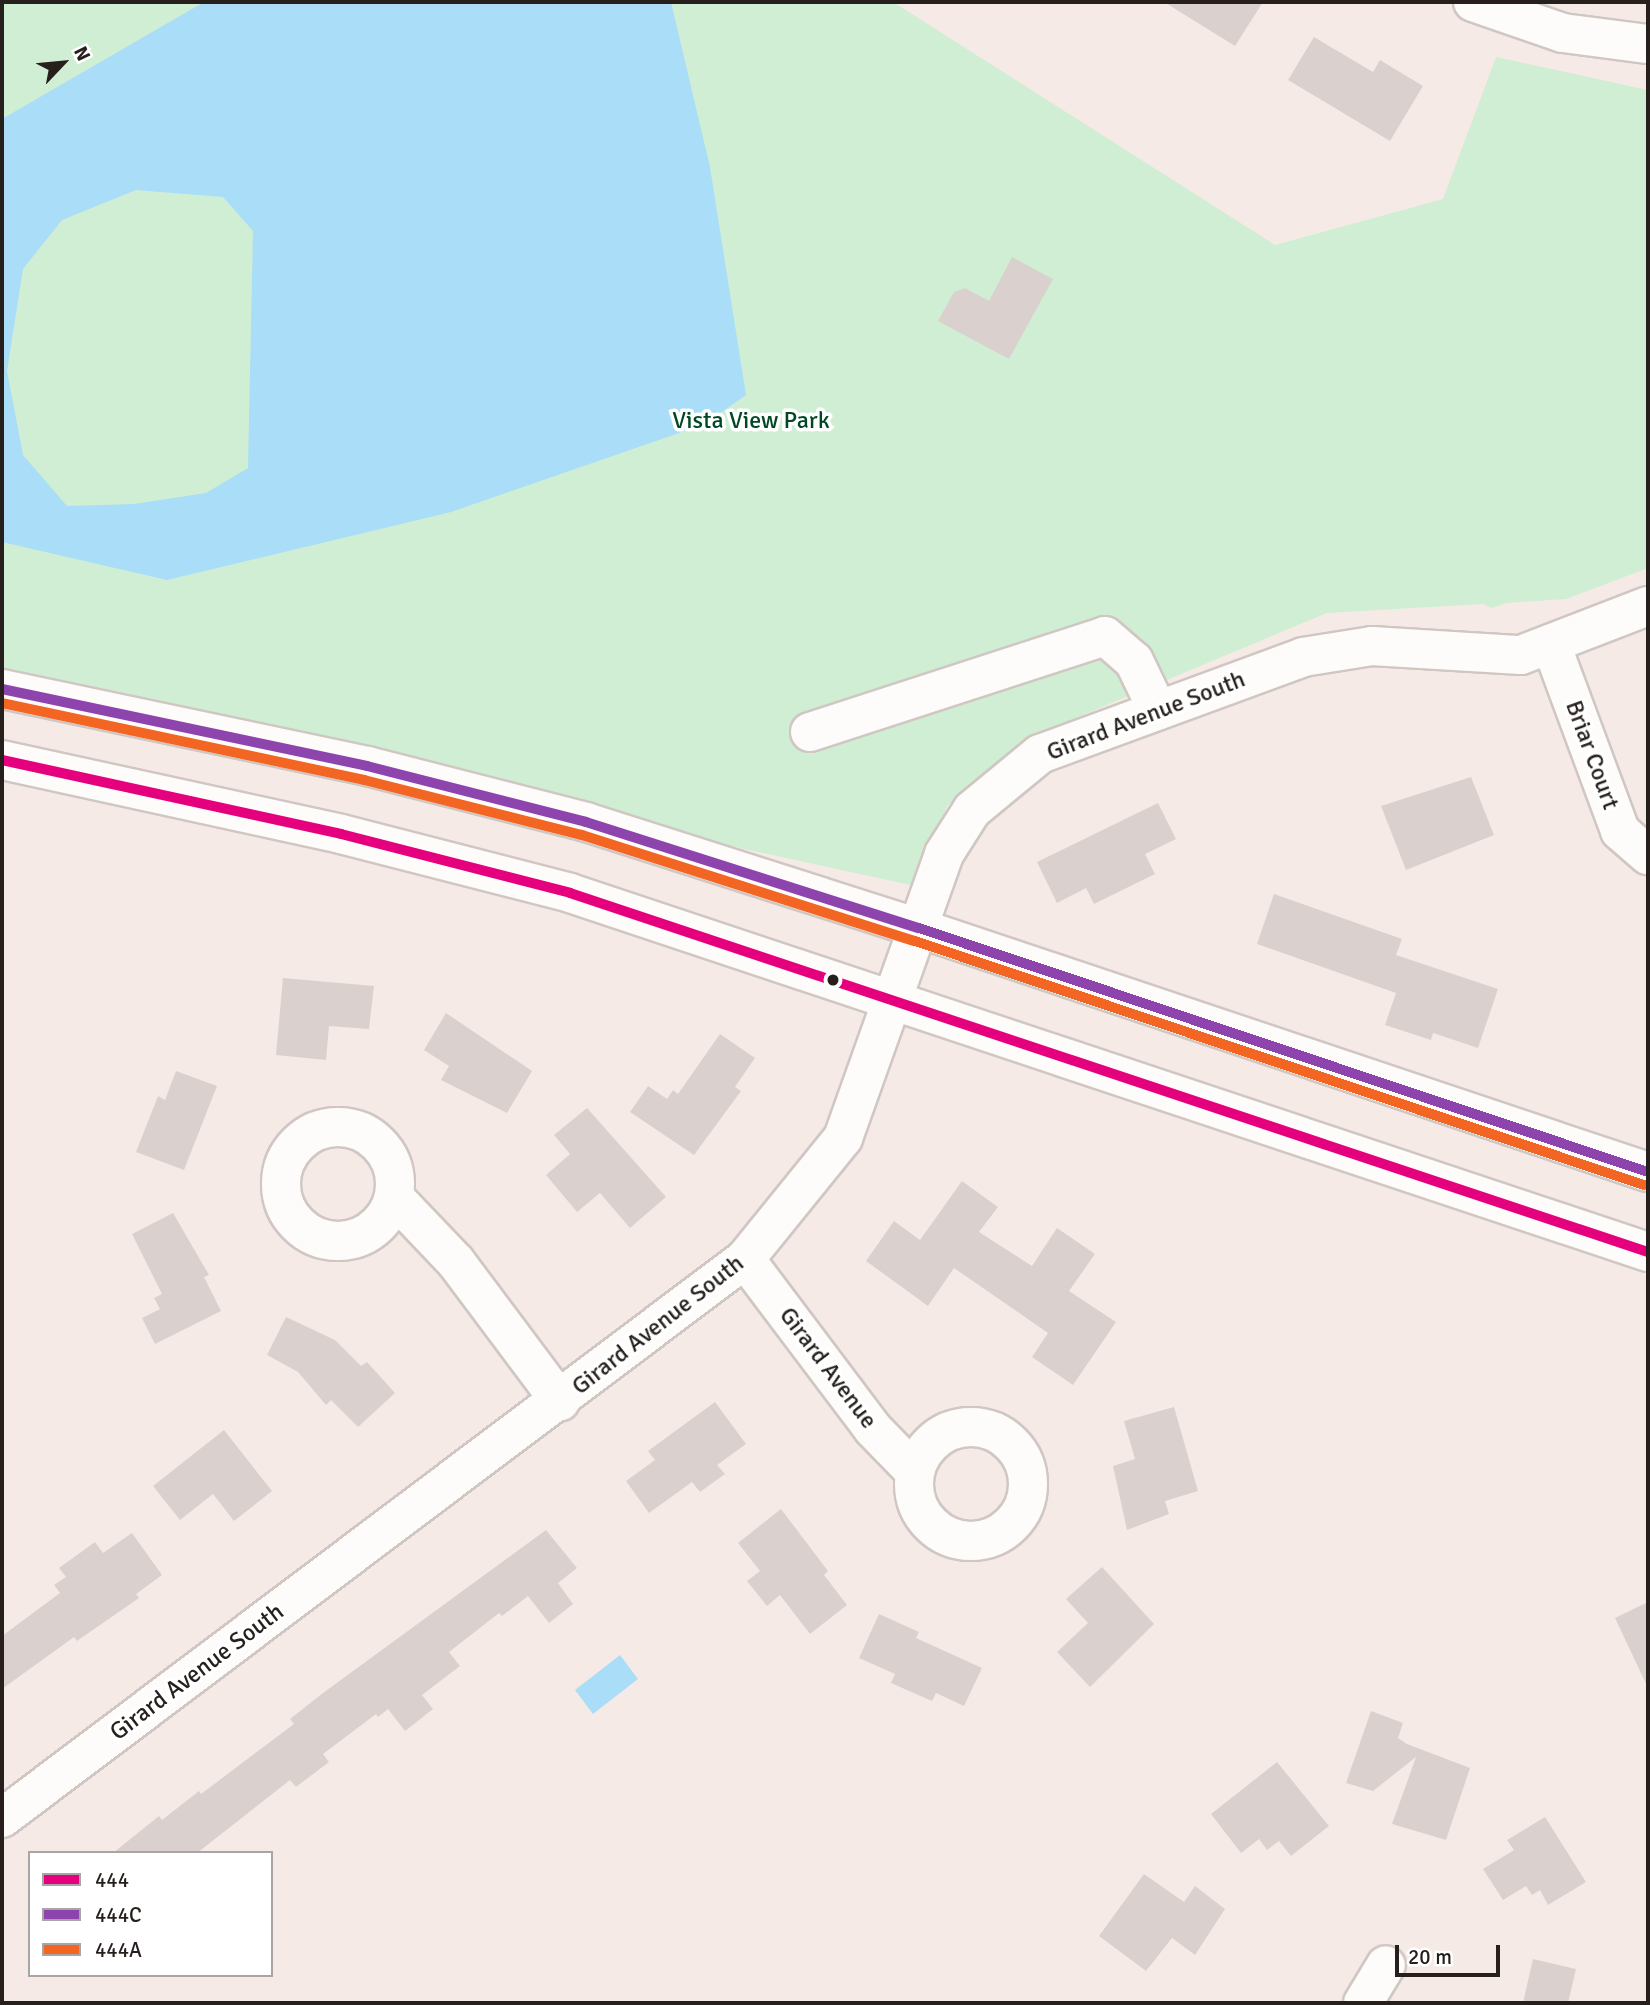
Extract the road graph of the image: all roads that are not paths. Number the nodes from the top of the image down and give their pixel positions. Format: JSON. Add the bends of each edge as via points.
{"nodes":[{"id":1,"x":1473,"y":2,"type":"edge"},
{"id":2,"x":1648,"y":44,"type":"edge"},
{"id":3,"x":1648,"y":606,"type":"edge"},
{"id":4,"x":1551,"y":644,"type":"junction"},
{"id":5,"x":2,"y":689,"type":"edge"},
{"id":6,"x":1158,"y":711,"type":"junction"},
{"id":7,"x":810,"y":732,"type":"dead end"},
{"id":8,"x":2,"y":760,"type":"edge"},
{"id":9,"x":1648,"y":855,"type":"edge"},
{"id":10,"x":919,"y":928,"type":"junction"},
{"id":11,"x":894,"y":999,"type":"junction"},
{"id":12,"x":1648,"y":1172,"type":"edge"},
{"id":13,"x":394,"y":1197,"type":"dead end"},
{"id":14,"x":1648,"y":1252,"type":"edge"},
{"id":15,"x":745,"y":1259,"type":"junction"},
{"id":16,"x":559,"y":1401,"type":"junction"},
{"id":17,"x":915,"y":1472,"type":"dead end"},
{"id":18,"x":2,"y":1818,"type":"edge"},
{"id":19,"x":1386,"y":1965,"type":"dead end"},
{"id":20,"x":1363,"y":2003,"type":"edge"}],
"edges":[{"from":1,"to":2,"type":"street","via":[[1563,33]]},
{"from":3,"to":4,"type":"street","name":"Girard Avenue South"},
{"from":4,"to":6,"type":"street","name":"Girard Avenue South","via":[[1521,654],[1372,646],[1303,657]]},
{"from":4,"to":9,"type":"street","name":"Briar Court","via":[[1620,831]]},
{"from":5,"to":10,"type":"street","via":[[367,766],[586,822]]},
{"from":6,"to":7,"type":"street","via":[[1134,662],[1105,636]]},
{"from":6,"to":10,"type":"street","name":"Girard Avenue South","via":[[1040,754],[972,810],[944,853]]},
{"from":8,"to":11,"type":"street","via":[[341,834],[570,893]]},
{"from":10,"to":11,"type":"street","name":"Girard Avenue South"},
{"from":10,"to":12,"type":"street"},
{"from":11,"to":14,"type":"street"},
{"from":11,"to":15,"type":"street","name":"Girard Avenue South","via":[[843,1138]]},
{"from":13,"to":16,"type":"street","name":"Girard Avenue South","via":[[456,1262]]},
{"from":15,"to":16,"type":"street","name":"Girard Avenue South"},
{"from":15,"to":17,"type":"street","name":"Girard Avenue","via":[[873,1429]]},
{"from":16,"to":18,"type":"street","name":"Girard Avenue South"},
{"from":19,"to":20,"type":"street"}]}
